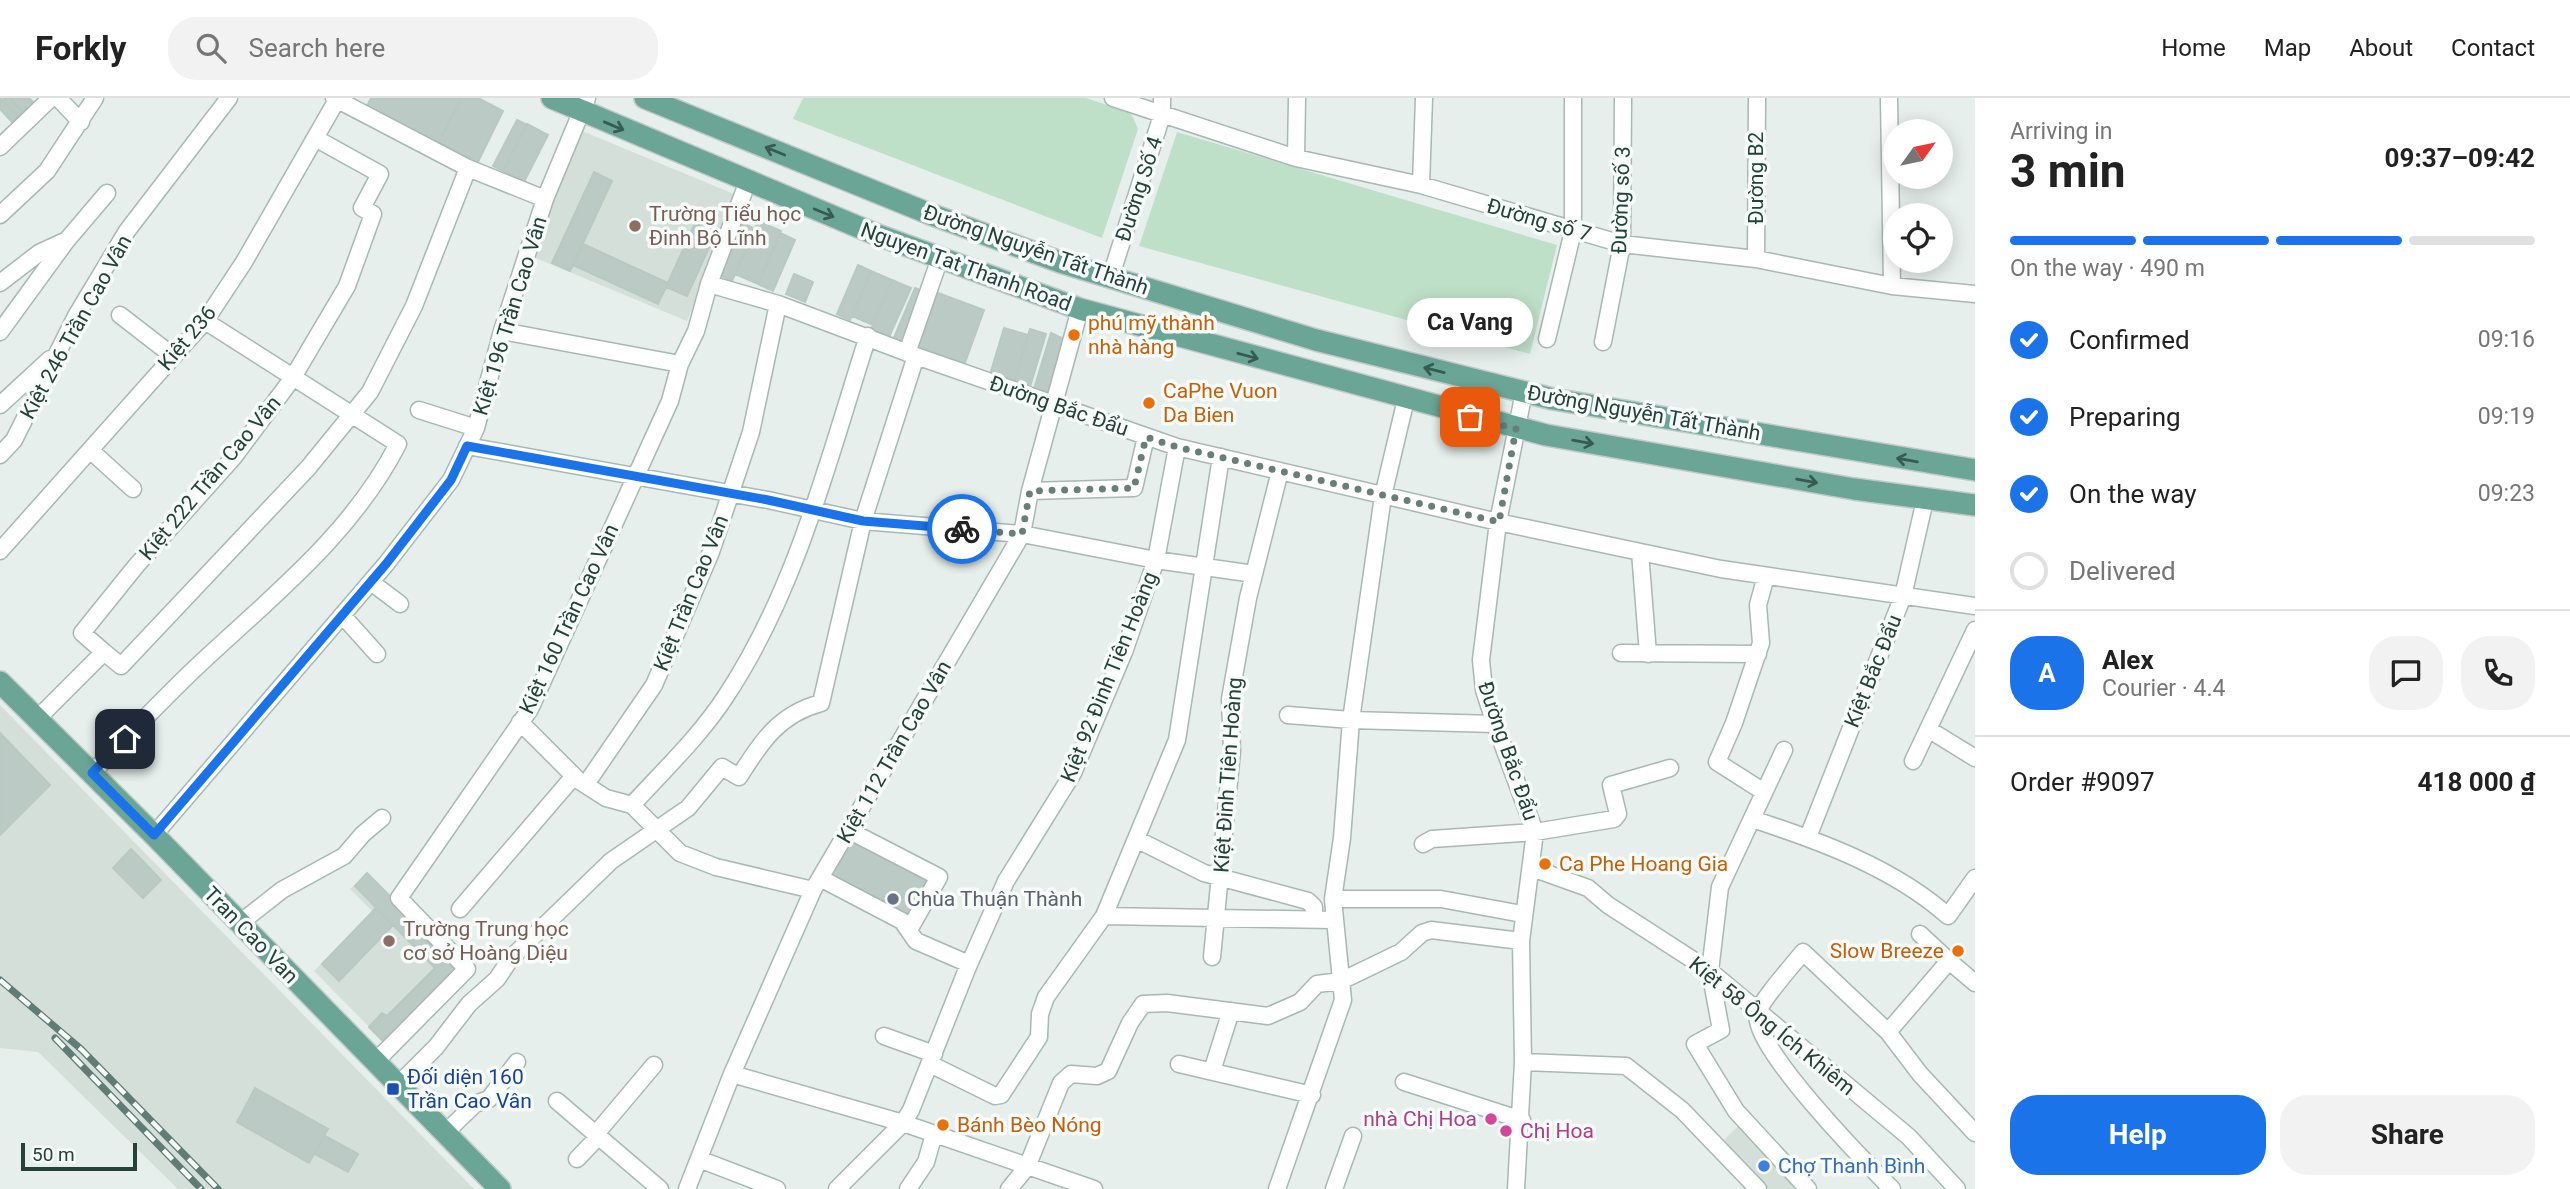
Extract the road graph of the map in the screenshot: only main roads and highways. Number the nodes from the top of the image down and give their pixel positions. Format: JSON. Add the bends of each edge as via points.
{"nodes":[{"id":1,"x":552,"y":98,"type":"edge"},
{"id":2,"x":645,"y":98,"type":"edge"},
{"id":3,"x":585,"y":105,"type":"edge"},
{"id":4,"x":1100,"y":276,"type":"junction"},
{"id":5,"x":1080,"y":309,"type":"junction"},
{"id":6,"x":1516,"y":429,"type":"joint"},
{"id":7,"x":1975,"y":470,"type":"edge"},
{"id":8,"x":1975,"y":505,"type":"edge"},
{"id":9,"x":0,"y":682,"type":"edge"},
{"id":10,"x":500,"y":1189,"type":"edge"}],
"edges":[{"from":1,"to":3,"type":"main road","name":"Nguyen Tat Thanh Road"},
{"from":4,"to":2,"type":"main road","name":"Đường Nguyễn Tất Thành","one_way":true,"via":[[930,214]]},
{"from":3,"to":5,"type":"main road","name":"Nguyen Tat Thanh Road","one_way":true,"via":[[748,181]]},
{"from":4,"to":5,"type":"main road"},
{"from":7,"to":4,"type":"main road","name":"Đường Nguyễn Tất Thành","one_way":true,"via":[[1524,392],[1316,340]]},
{"from":5,"to":6,"type":"main road","name":"Nguyen Tat Thanh Road","one_way":true},
{"from":6,"to":8,"type":"main road","name":"Đường Nguyễn Tất Thành","one_way":true},
{"from":9,"to":10,"type":"main road","name":"Tran Cao Van"}]}
